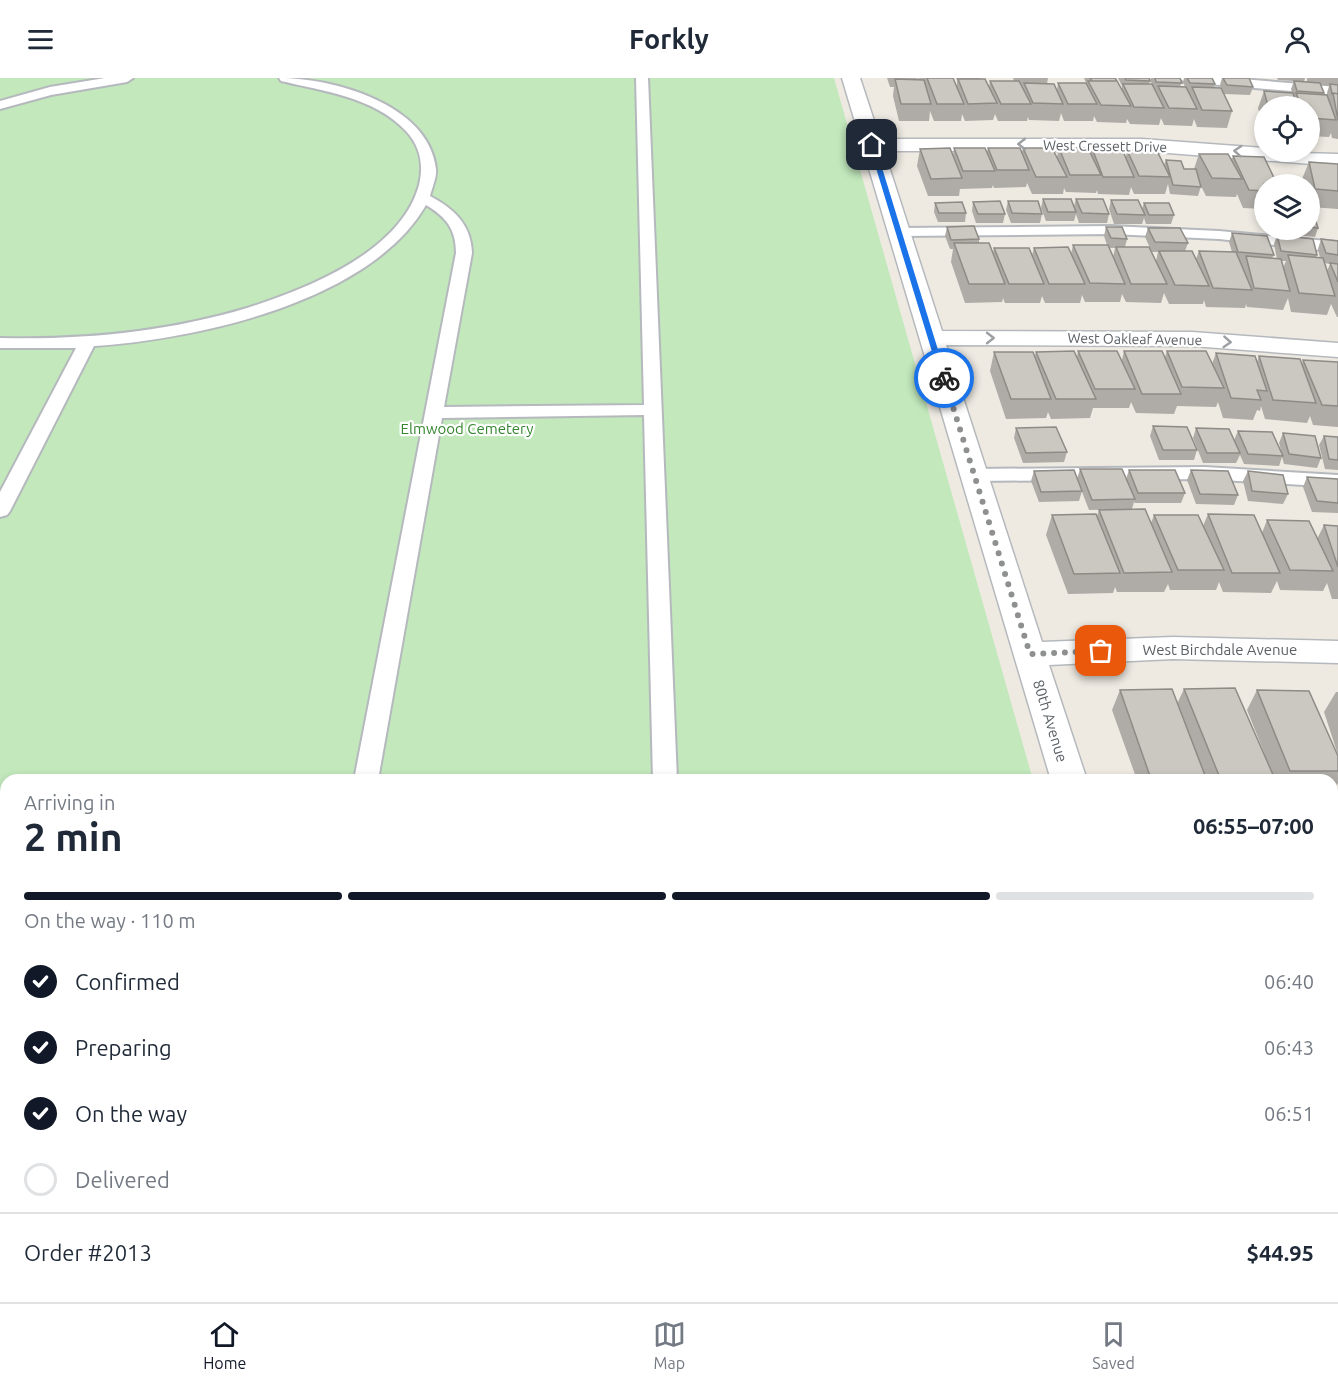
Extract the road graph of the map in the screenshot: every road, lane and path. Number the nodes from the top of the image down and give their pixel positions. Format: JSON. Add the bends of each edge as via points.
{"nodes":[{"id":1,"x":79,"y":78,"type":"edge"},
{"id":2,"x":127,"y":78,"type":"edge"},
{"id":3,"x":285,"y":78,"type":"edge"},
{"id":4,"x":642,"y":78,"type":"edge"},
{"id":5,"x":851,"y":78,"type":"edge"},
{"id":6,"x":1185,"y":78,"type":"edge"},
{"id":7,"x":50,"y":91,"type":"junction"},
{"id":8,"x":1338,"y":91,"type":"edge"},
{"id":9,"x":0,"y":105,"type":"edge"},
{"id":10,"x":872,"y":145,"type":"junction"},
{"id":11,"x":1338,"y":159,"type":"edge"},
{"id":12,"x":423,"y":198,"type":"junction"},
{"id":13,"x":899,"y":232,"type":"junction"},
{"id":14,"x":1338,"y":247,"type":"edge"},
{"id":15,"x":932,"y":338,"type":"junction"},
{"id":16,"x":0,"y":343,"type":"edge"},
{"id":17,"x":87,"y":343,"type":"junction"},
{"id":18,"x":1338,"y":350,"type":"edge"},
{"id":19,"x":653,"y":410,"type":"junction"},
{"id":20,"x":434,"y":413,"type":"junction"},
{"id":21,"x":974,"y":475,"type":"junction"},
{"id":22,"x":1338,"y":482,"type":"edge"},
{"id":23,"x":0,"y":512,"type":"edge"},
{"id":24,"x":1338,"y":652,"type":"edge"},
{"id":25,"x":1030,"y":654,"type":"junction"},
{"id":26,"x":367,"y":774,"type":"edge"},
{"id":27,"x":665,"y":774,"type":"edge"},
{"id":28,"x":1067,"y":774,"type":"edge"}],
"edges":[{"from":1,"to":7,"type":"lane"},
{"from":2,"to":7,"type":"lane"},
{"from":3,"to":12,"type":"lane","via":[[351,93],[405,124],[417,136],[429,165]]},
{"from":4,"to":19,"type":"lane"},
{"from":5,"to":10,"type":"street","name":"80th Avenue"},
{"from":6,"to":8,"type":"lane"},
{"from":7,"to":9,"type":"lane"},
{"from":11,"to":10,"type":"street","name":"West Cressett Drive","one_way":true,"via":[[1142,145]]},
{"from":10,"to":13,"type":"street","name":"80th Avenue"},
{"from":12,"to":17,"type":"lane","via":[[413,215],[378,250],[292,297],[173,332]]},
{"from":12,"to":20,"type":"lane","via":[[456,222],[465,242]]},
{"from":13,"to":14,"type":"lane","via":[[1129,231]]},
{"from":13,"to":15,"type":"street","name":"80th Avenue"},
{"from":15,"to":18,"type":"street","name":"West Oakleaf Avenue","one_way":true,"via":[[1192,339]]},
{"from":15,"to":21,"type":"street","name":"80th Avenue"},
{"from":16,"to":17,"type":"lane"},
{"from":17,"to":23,"type":"lane"},
{"from":19,"to":20,"type":"lane"},
{"from":19,"to":27,"type":"lane"},
{"from":20,"to":26,"type":"lane"},
{"from":21,"to":22,"type":"lane","via":[[1215,473]]},
{"from":21,"to":25,"type":"street","name":"80th Avenue"},
{"from":24,"to":25,"type":"street","name":"West Birchdale Avenue","via":[[1173,648]]},
{"from":25,"to":28,"type":"street","name":"80th Avenue"}]}
